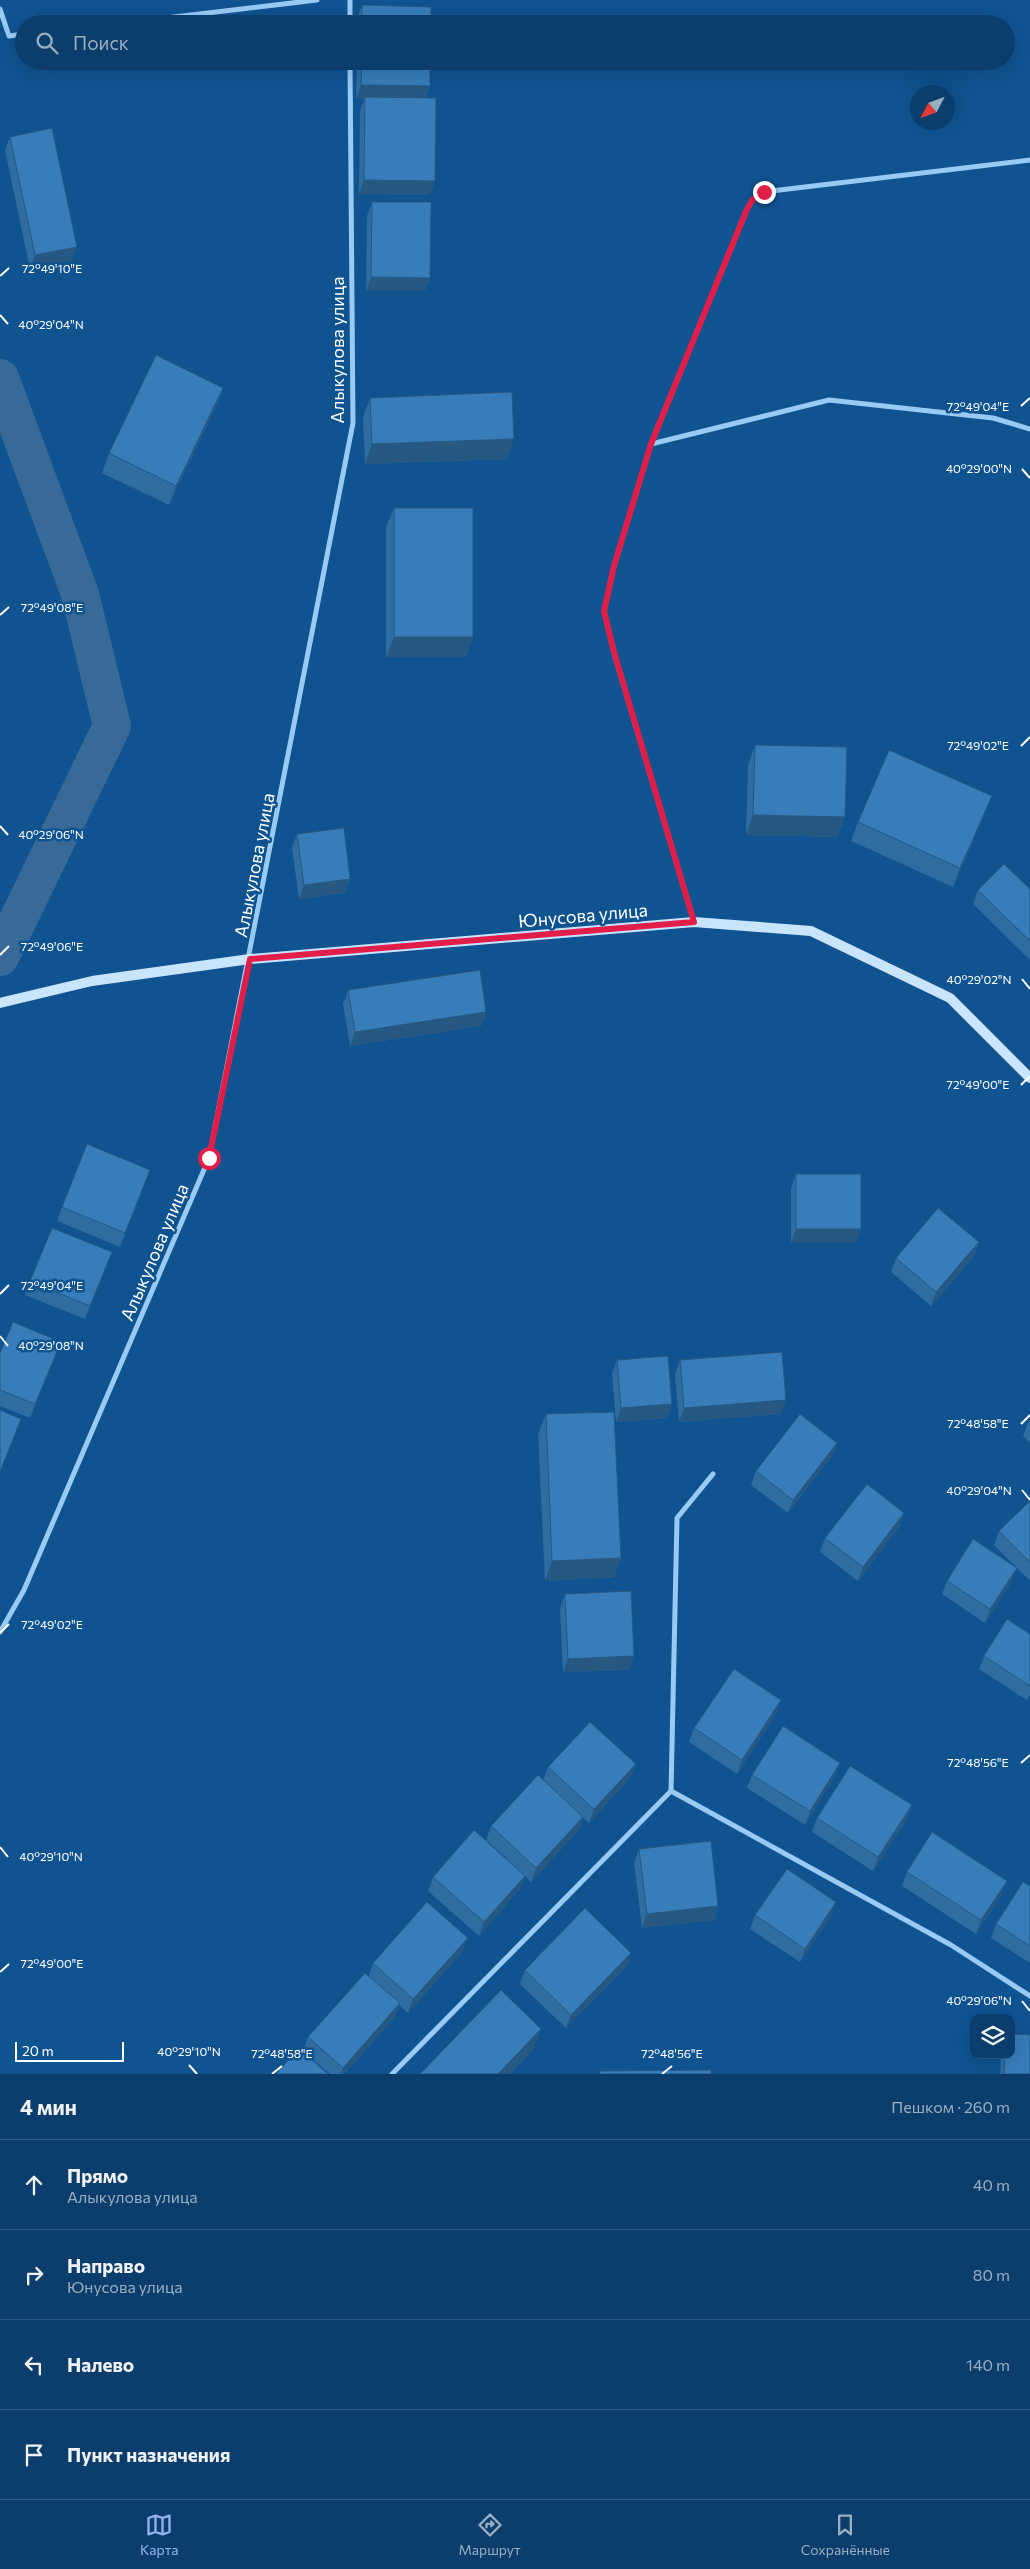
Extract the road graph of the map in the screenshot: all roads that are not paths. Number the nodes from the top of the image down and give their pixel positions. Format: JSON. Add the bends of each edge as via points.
{"nodes":[{"id":1,"x":317,"y":0,"type":"edge"},
{"id":2,"x":350,"y":0,"type":"edge"},
{"id":3,"x":0,"y":9,"type":"edge"},
{"id":4,"x":191,"y":15,"type":"edge"},
{"id":5,"x":350,"y":15,"type":"edge"},
{"id":6,"x":15,"y":35,"type":"edge"},
{"id":7,"x":350,"y":70,"type":"edge"},
{"id":8,"x":1030,"y":160,"type":"edge"},
{"id":9,"x":1030,"y":429,"type":"edge"},
{"id":10,"x":651,"y":444,"type":"junction"},
{"id":11,"x":694,"y":922,"type":"junction"},
{"id":12,"x":250,"y":959,"type":"junction"},
{"id":13,"x":0,"y":1003,"type":"edge"},
{"id":14,"x":1030,"y":1078,"type":"edge"},
{"id":15,"x":713,"y":1474,"type":"dead end"},
{"id":16,"x":0,"y":1632,"type":"edge"},
{"id":17,"x":671,"y":1790,"type":"junction"},
{"id":18,"x":1030,"y":1996,"type":"edge"},
{"id":19,"x":392,"y":2074,"type":"edge"}],
"edges":[{"from":1,"to":4,"type":"street"},
{"from":2,"to":5,"type":"street"},
{"from":3,"to":6,"type":"street","via":[[9,36]]},
{"from":7,"to":12,"type":"street","name":"Алыкулова улица","via":[[353,423]]},
{"from":8,"to":10,"type":"street","via":[[764,192],[753,199]]},
{"from":9,"to":10,"type":"street","via":[[993,418],[829,400]]},
{"from":10,"to":11,"type":"street","via":[[614,566],[604,611]]},
{"from":11,"to":12,"type":"main road","name":"Юнусова улица"},
{"from":11,"to":14,"type":"main road","name":"Юнусова улица","via":[[811,931],[950,998]]},
{"from":12,"to":13,"type":"main road","name":"Юнусова улица","via":[[92,981]]},
{"from":12,"to":16,"type":"street","name":"Алыкулова улица","via":[[209,1158],[24,1590]]},
{"from":15,"to":17,"type":"street","via":[[677,1518]]},
{"from":17,"to":18,"type":"street","via":[[951,1945]]},
{"from":17,"to":19,"type":"street"}]}
